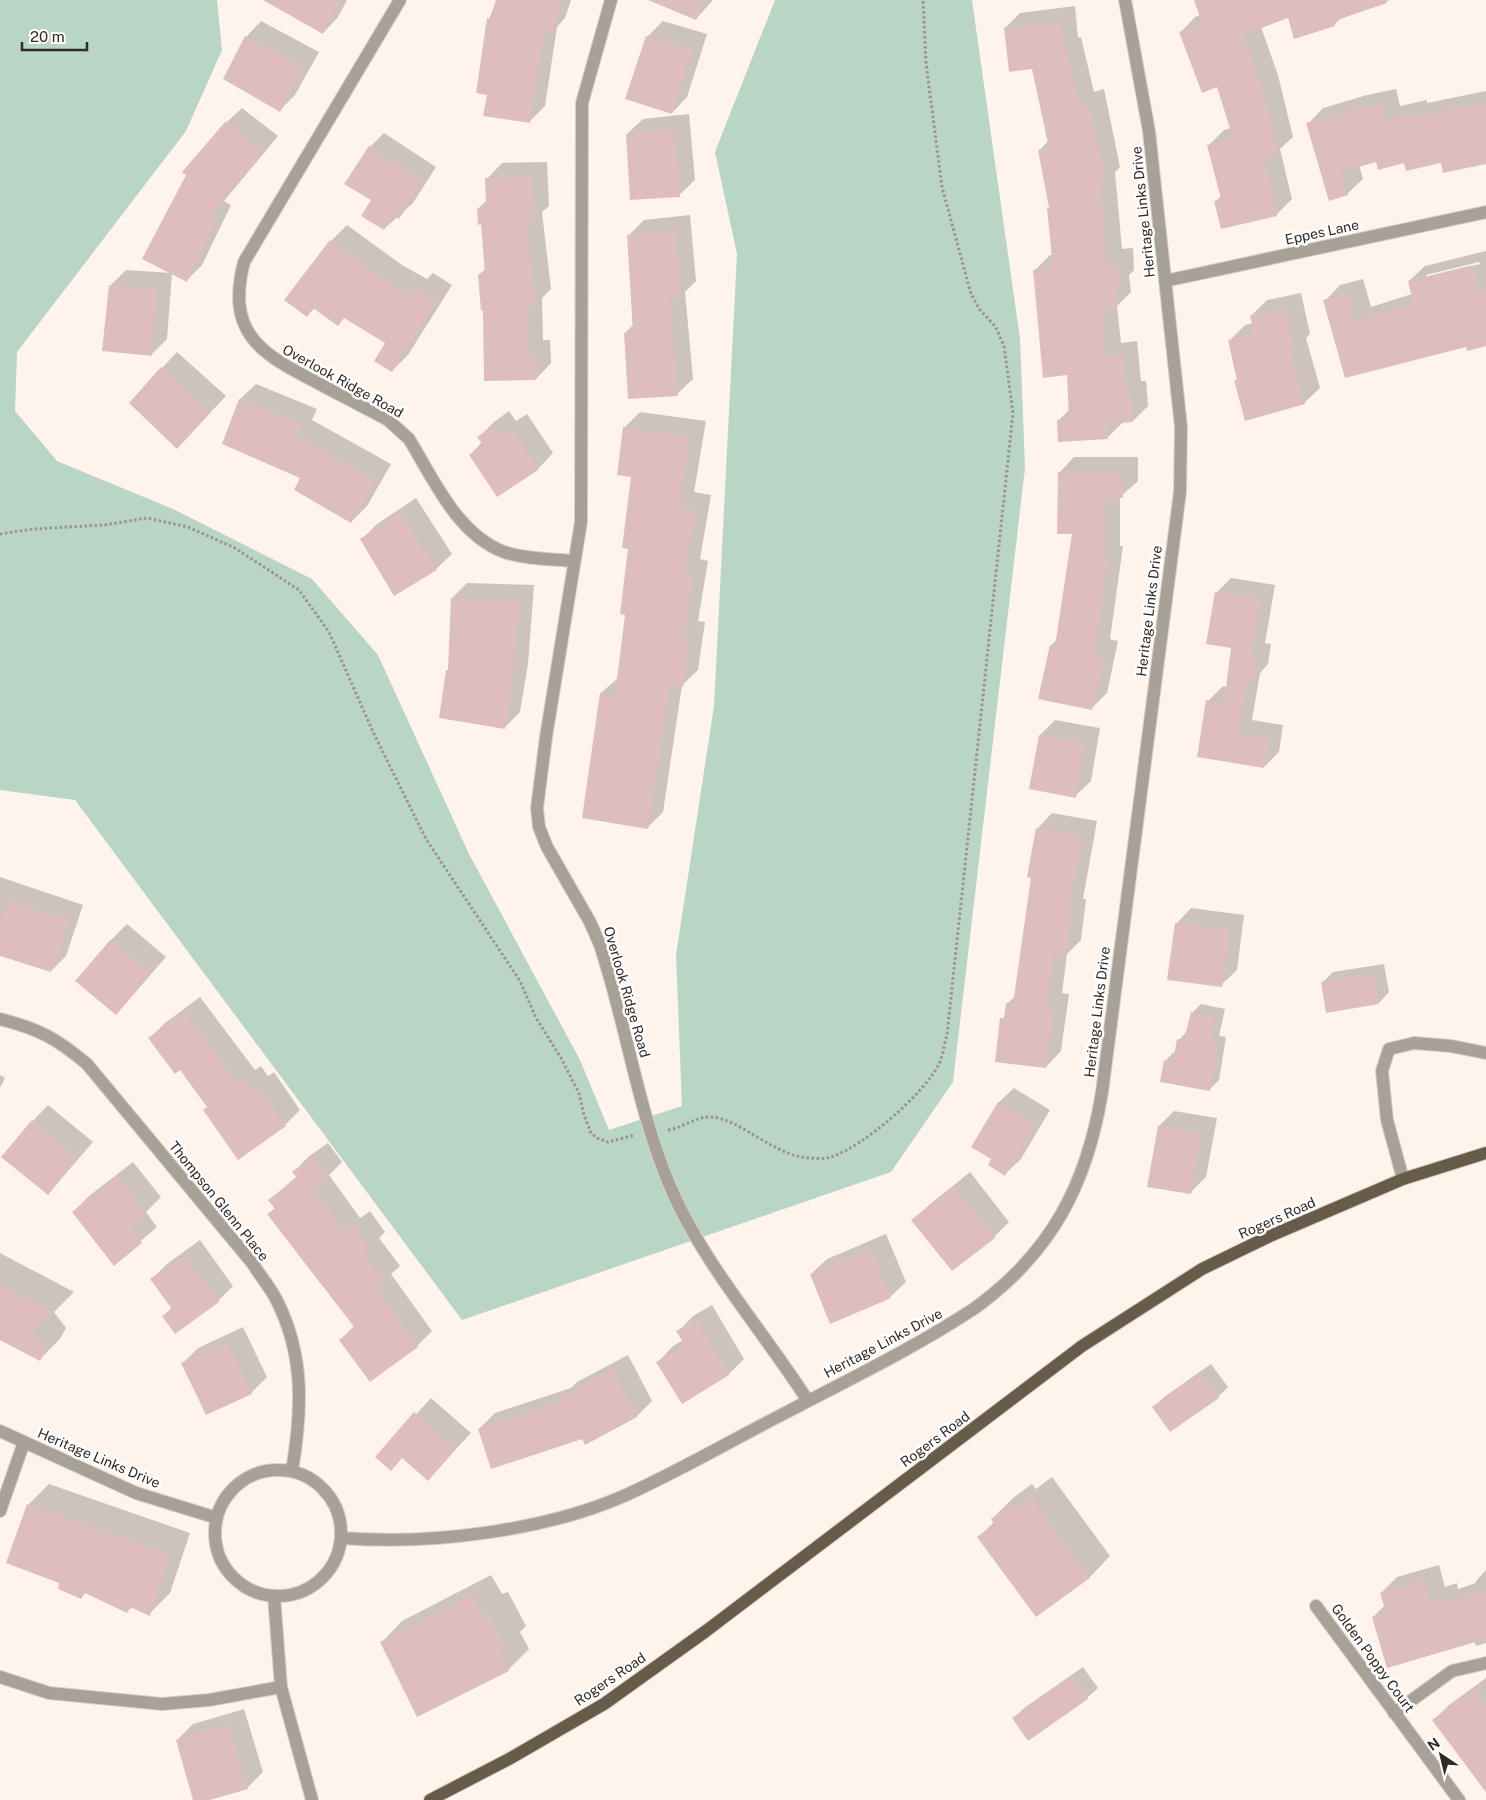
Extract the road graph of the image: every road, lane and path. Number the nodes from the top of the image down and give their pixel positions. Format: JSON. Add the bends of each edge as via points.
{"nodes":[{"id":1,"x":400,"y":0,"type":"edge"},
{"id":2,"x":611,"y":0,"type":"edge"},
{"id":3,"x":923,"y":0,"type":"edge"},
{"id":4,"x":1124,"y":0,"type":"edge"},
{"id":5,"x":1486,"y":212,"type":"edge"},
{"id":6,"x":1165,"y":281,"type":"junction"},
{"id":7,"x":0,"y":534,"type":"edge"},
{"id":8,"x":573,"y":561,"type":"junction"},
{"id":9,"x":0,"y":1018,"type":"edge"},
{"id":10,"x":1486,"y":1053,"type":"edge"},
{"id":11,"x":651,"y":1132,"type":"junction"},
{"id":12,"x":1486,"y":1153,"type":"edge"},
{"id":13,"x":1404,"y":1179,"type":"junction"},
{"id":14,"x":808,"y":1400,"type":"junction"},
{"id":15,"x":0,"y":1431,"type":"edge"},
{"id":16,"x":24,"y":1442,"type":"junction"},
{"id":17,"x":292,"y":1471,"type":"junction"},
{"id":18,"x":0,"y":1511,"type":"edge"},
{"id":19,"x":217,"y":1518,"type":"junction"},
{"id":20,"x":342,"y":1538,"type":"junction"},
{"id":21,"x":274,"y":1596,"type":"junction"},
{"id":22,"x":1316,"y":1606,"type":"dead end"},
{"id":23,"x":1486,"y":1663,"type":"edge"},
{"id":24,"x":0,"y":1677,"type":"edge"},
{"id":25,"x":281,"y":1687,"type":"junction"},
{"id":26,"x":1394,"y":1713,"type":"junction"},
{"id":27,"x":312,"y":1800,"type":"edge"},
{"id":28,"x":430,"y":1800,"type":"edge"},
{"id":29,"x":1459,"y":1800,"type":"edge"}],
"edges":[{"from":1,"to":8,"type":"street","name":"Overlook Ridge Road","via":[[244,262],[239,280],[240,313],[247,330],[268,355],[400,429],[459,520],[470,530],[504,552]]},
{"from":2,"to":8,"type":"street","name":"Overlook Ridge Road","via":[[581,118],[582,495],[581,522]]},
{"from":3,"to":11,"type":"path","via":[[926,63],[942,187],[971,294],[995,326],[1004,346],[1013,413],[947,1035],[940,1062],[931,1076],[892,1118],[869,1137],[830,1158],[800,1156],[771,1146],[725,1120],[712,1117]]},
{"from":4,"to":6,"type":"street","name":"Heritage Links Drive","via":[[1150,132]]},
{"from":5,"to":6,"type":"street","name":"Eppes Lane"},
{"from":6,"to":14,"type":"street","name":"Heritage Links Drive","via":[[1181,427],[1180,492],[1102,1092],[1088,1156],[1078,1185],[1061,1216],[1040,1247],[998,1292],[956,1320]]},
{"from":7,"to":11,"type":"path","via":[[148,518],[188,527],[235,548],[299,590],[329,632],[374,734],[426,839],[520,981],[536,1018],[579,1093],[591,1133],[608,1142]]},
{"from":8,"to":11,"type":"street","name":"Overlook Ridge Road","via":[[538,794],[538,817],[547,847],[596,933]]},
{"from":9,"to":17,"type":"street","name":"Thompson Glenn Place","via":[[32,1027],[58,1040],[87,1064],[252,1264],[276,1298],[292,1334],[299,1371],[298,1433]]},
{"from":10,"to":13,"type":"street","via":[[1414,1043],[1389,1049],[1382,1071],[1387,1120]]},
{"from":11,"to":14,"type":"street","name":"Overlook Ridge Road","via":[[673,1194],[698,1239]]},
{"from":12,"to":13,"type":"main road","name":"Rogers Road"},
{"from":13,"to":28,"type":"main road","name":"Rogers Road","via":[[1202,1269],[1082,1346],[706,1631],[604,1704]]},
{"from":14,"to":20,"type":"street","name":"Heritage Links Drive","via":[[625,1495],[561,1517],[496,1532],[385,1541]]},
{"from":15,"to":16,"type":"street","name":"Heritage Links Drive"},
{"from":16,"to":18,"type":"street"},
{"from":16,"to":19,"type":"street","name":"Heritage Links Drive","via":[[136,1493]]},
{"from":17,"to":19,"type":"street","via":[[273,1470],[254,1475],[237,1485],[224,1500]]},
{"from":17,"to":20,"type":"street","via":[[319,1484],[330,1495],[341,1523]]},
{"from":19,"to":21,"type":"street","via":[[218,1554],[227,1571],[256,1593]]},
{"from":20,"to":21,"type":"street","via":[[337,1557],[327,1574],[312,1587],[294,1594]]},
{"from":21,"to":25,"type":"street"},
{"from":22,"to":26,"type":"street","name":"Golden Poppy Court"},
{"from":23,"to":26,"type":"street","via":[[1452,1670]]},
{"from":24,"to":25,"type":"street","via":[[49,1693],[162,1704],[209,1700]]},
{"from":25,"to":27,"type":"street"},
{"from":26,"to":29,"type":"street","name":"Golden Poppy Court"}]}
